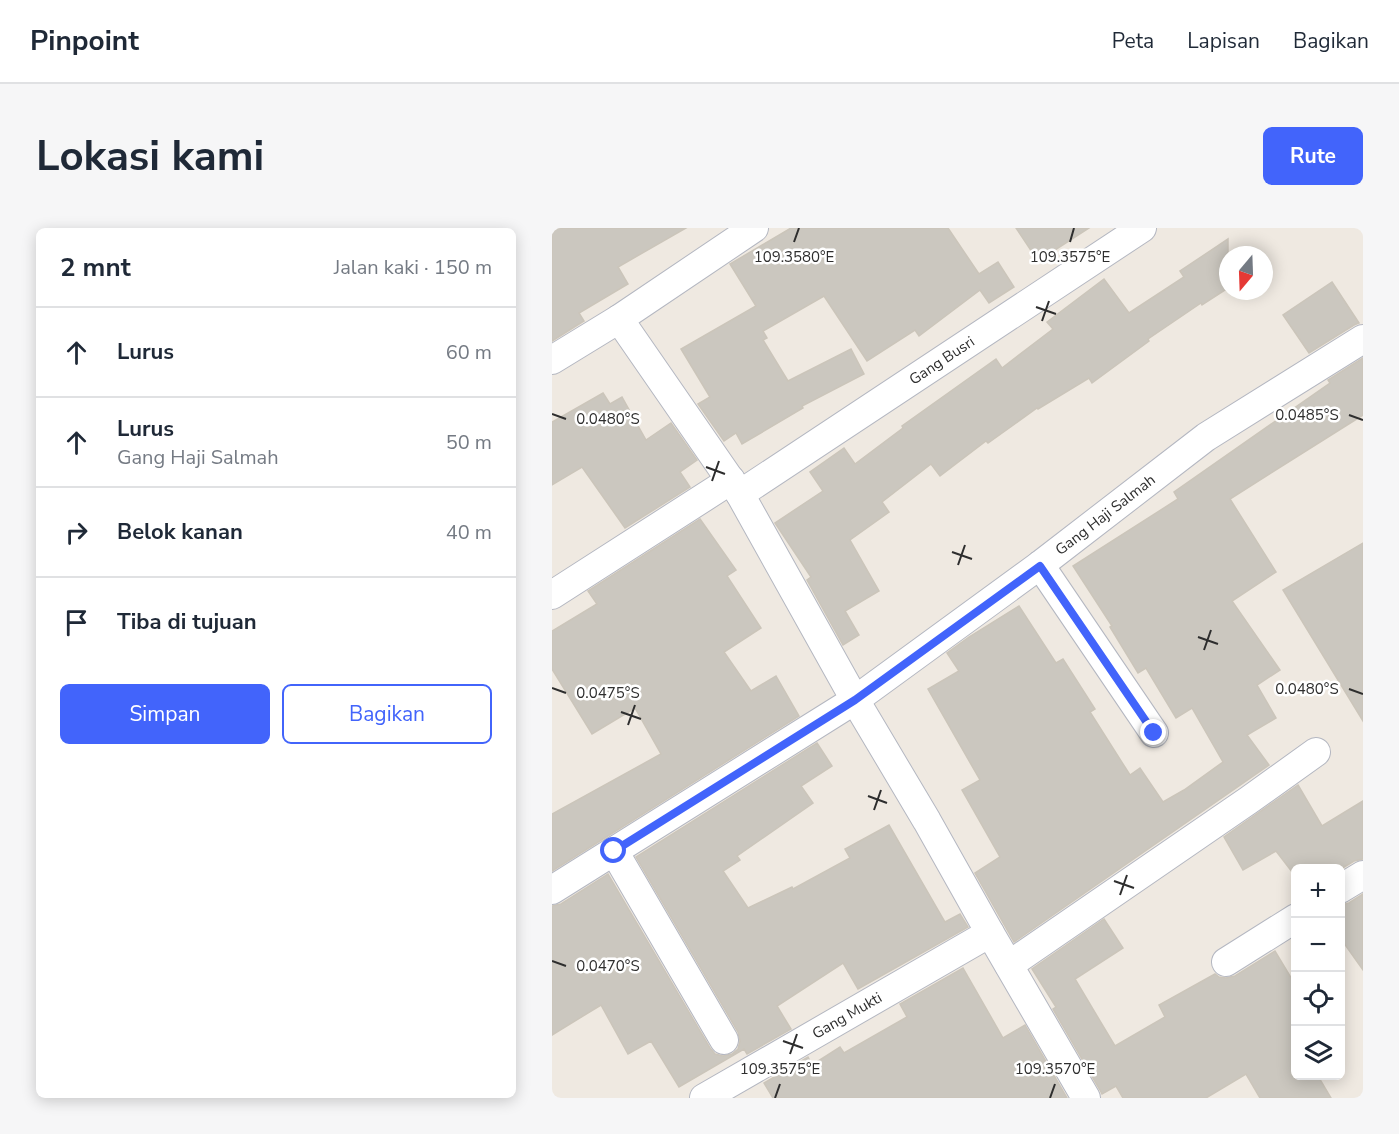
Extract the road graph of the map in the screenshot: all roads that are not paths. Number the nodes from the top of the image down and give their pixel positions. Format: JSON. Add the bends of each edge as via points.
{"nodes":[{"id":1,"x":754,"y":228,"type":"edge"},
{"id":2,"x":1142,"y":228,"type":"edge"},
{"id":3,"x":619,"y":319,"type":"junction"},
{"id":4,"x":1363,"y":339,"type":"edge"},
{"id":5,"x":552,"y":360,"type":"edge"},
{"id":6,"x":736,"y":487,"type":"junction"},
{"id":7,"x":1040,"y":566,"type":"junction"},
{"id":8,"x":552,"y":595,"type":"edge"},
{"id":9,"x":855,"y":700,"type":"junction"},
{"id":10,"x":1154,"y":733,"type":"dead end"},
{"id":11,"x":1316,"y":752,"type":"dead end"},
{"id":12,"x":614,"y":851,"type":"junction"},
{"id":13,"x":1363,"y":875,"type":"edge"},
{"id":14,"x":1345,"y":886,"type":"edge"},
{"id":15,"x":552,"y":890,"type":"edge"},
{"id":16,"x":1291,"y":921,"type":"edge"},
{"id":17,"x":990,"y":933,"type":"junction"},
{"id":18,"x":1226,"y":962,"type":"dead end"},
{"id":19,"x":1009,"y":965,"type":"junction"},
{"id":20,"x":724,"y":1040,"type":"dead end"},
{"id":21,"x":704,"y":1098,"type":"edge"},
{"id":22,"x":1086,"y":1098,"type":"edge"}],
"edges":[{"from":1,"to":3,"type":"street"},
{"from":2,"to":6,"type":"street","name":"Gang Busri"},
{"from":3,"to":5,"type":"street"},
{"from":3,"to":6,"type":"street"},
{"from":4,"to":7,"type":"street","name":"Gang Haji Salmah","via":[[1206,437]]},
{"from":6,"to":8,"type":"street","name":"Gang Busri"},
{"from":6,"to":9,"type":"street"},
{"from":7,"to":9,"type":"street","name":"Gang Haji Salmah"},
{"from":7,"to":10,"type":"street"},
{"from":9,"to":12,"type":"street","name":"Gang Haji Salmah"},
{"from":9,"to":17,"type":"street"},
{"from":11,"to":19,"type":"street"},
{"from":12,"to":15,"type":"street","name":"Gang Haji Salmah"},
{"from":12,"to":20,"type":"street"},
{"from":13,"to":14,"type":"street"},
{"from":16,"to":18,"type":"street"},
{"from":17,"to":19,"type":"street"},
{"from":17,"to":21,"type":"street","name":"Gang Mukti"},
{"from":19,"to":22,"type":"street"}]}
